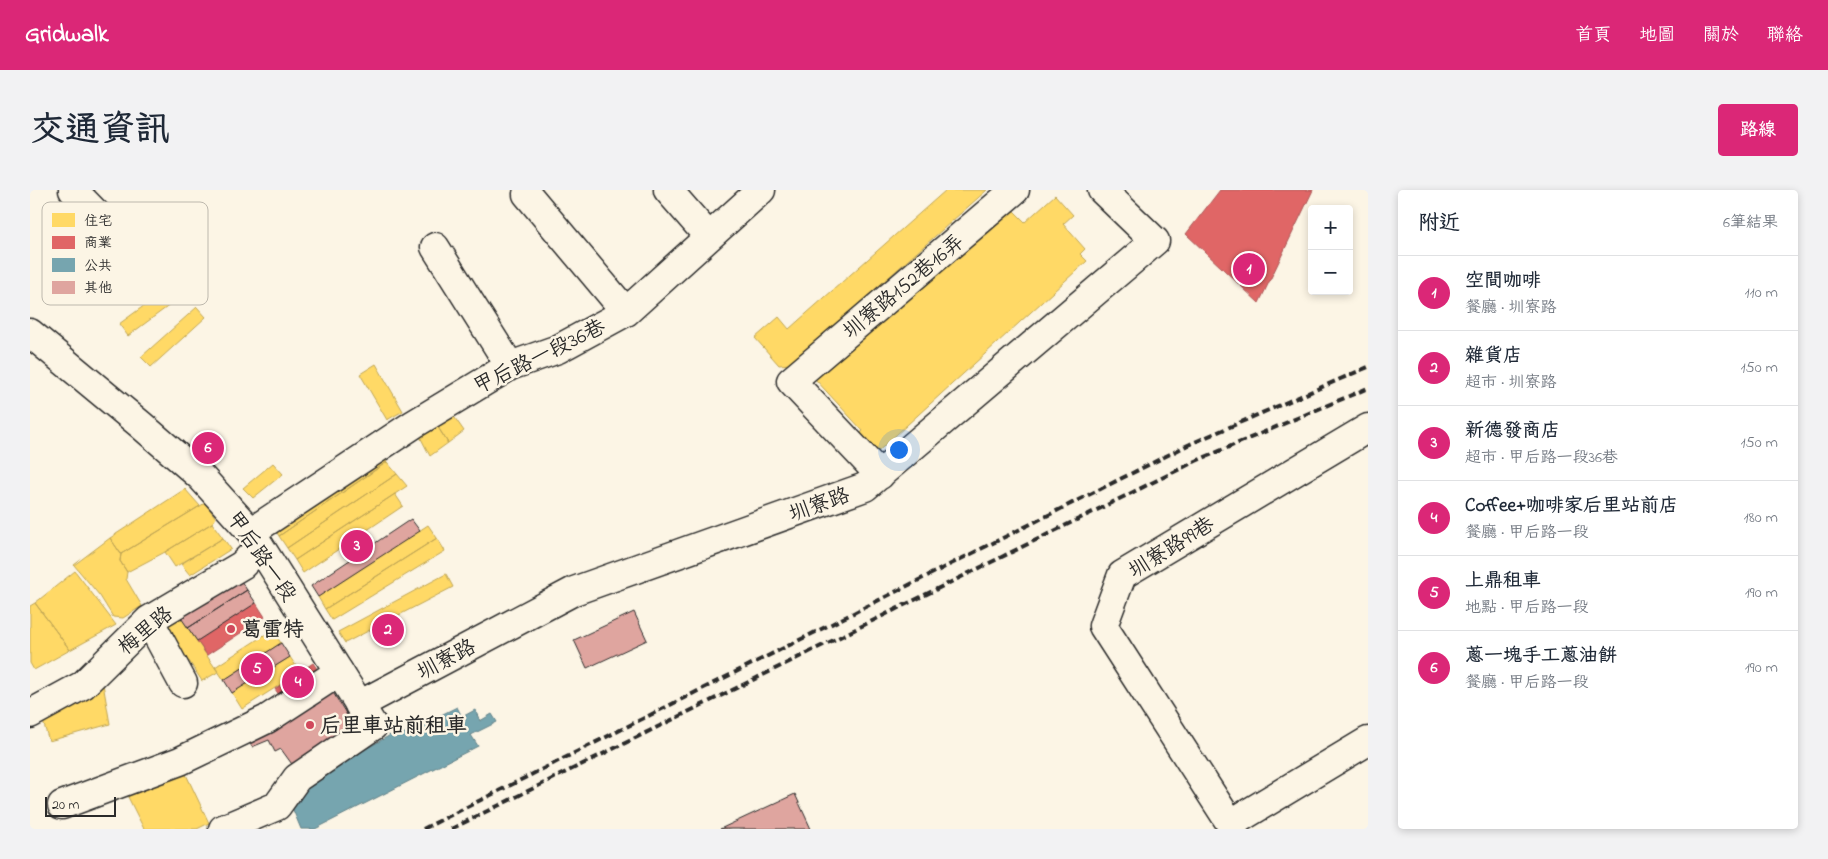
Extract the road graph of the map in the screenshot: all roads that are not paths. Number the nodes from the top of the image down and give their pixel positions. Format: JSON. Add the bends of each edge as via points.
{"nodes":[{"id":1,"x":73,"y":190,"type":"edge"},
{"id":2,"x":668,"y":190,"type":"edge"},
{"id":3,"x":761,"y":190,"type":"edge"},
{"id":4,"x":1014,"y":190,"type":"edge"},
{"id":5,"x":1102,"y":190,"type":"edge"},
{"id":6,"x":527,"y":194,"type":"dead end"},
{"id":7,"x":85,"y":202,"type":"edge"},
{"id":8,"x":709,"y":237,"type":"junction"},
{"id":9,"x":435,"y":247,"type":"dead end"},
{"id":10,"x":626,"y":312,"type":"junction"},
{"id":11,"x":30,"y":333,"type":"edge"},
{"id":12,"x":510,"y":366,"type":"junction"},
{"id":13,"x":1368,"y":428,"type":"edge"},
{"id":14,"x":880,"y":475,"type":"junction"},
{"id":15,"x":255,"y":540,"type":"junction"},
{"id":16,"x":150,"y":620,"type":"junction"},
{"id":17,"x":339,"y":672,"type":"junction"},
{"id":18,"x":183,"y":683,"type":"dead end"},
{"id":19,"x":30,"y":714,"type":"edge"},
{"id":20,"x":366,"y":716,"type":"junction"},
{"id":21,"x":1368,"y":741,"type":"edge"},
{"id":22,"x":62,"y":805,"type":"dead end"},
{"id":23,"x":1232,"y":827,"type":"edge"},
{"id":24,"x":223,"y":829,"type":"edge"}],
"edges":[{"from":1,"to":7,"type":"street"},
{"from":2,"to":8,"type":"street"},
{"from":3,"to":8,"type":"street","name":"甲后路一段36巷"},
{"from":4,"to":14,"type":"street","name":"圳寮路152巷16弄","via":[[791,381]]},
{"from":5,"to":14,"type":"street","name":"圳寮路","via":[[1155,241]]},
{"from":6,"to":10,"type":"street"},
{"from":8,"to":10,"type":"street","name":"甲后路一段36巷"},
{"from":9,"to":12,"type":"street"},
{"from":10,"to":12,"type":"street","name":"甲后路一段36巷","via":[[558,349]]},
{"from":11,"to":15,"type":"street","name":"甲后路一段","via":[[201,477]]},
{"from":12,"to":15,"type":"street","name":"甲后路一段36巷","via":[[414,424]]},
{"from":13,"to":23,"type":"street","name":"圳寮路99巷","via":[[1122,575],[1103,626]]},
{"from":14,"to":20,"type":"street","name":"圳寮路","via":[[865,487],[574,591]]},
{"from":15,"to":16,"type":"street","name":"梅里路","via":[[242,564]]},
{"from":15,"to":17,"type":"street","name":"甲后路一段"},
{"from":16,"to":18,"type":"street"},
{"from":16,"to":19,"type":"street","name":"梅里路","via":[[83,685]]},
{"from":17,"to":20,"type":"street","name":"甲后路一段"},
{"from":17,"to":22,"type":"street","via":[[267,719],[180,761]]},
{"from":20,"to":24,"type":"street","via":[[297,778],[278,806]]},
{"from":21,"to":23,"type":"street"}]}
